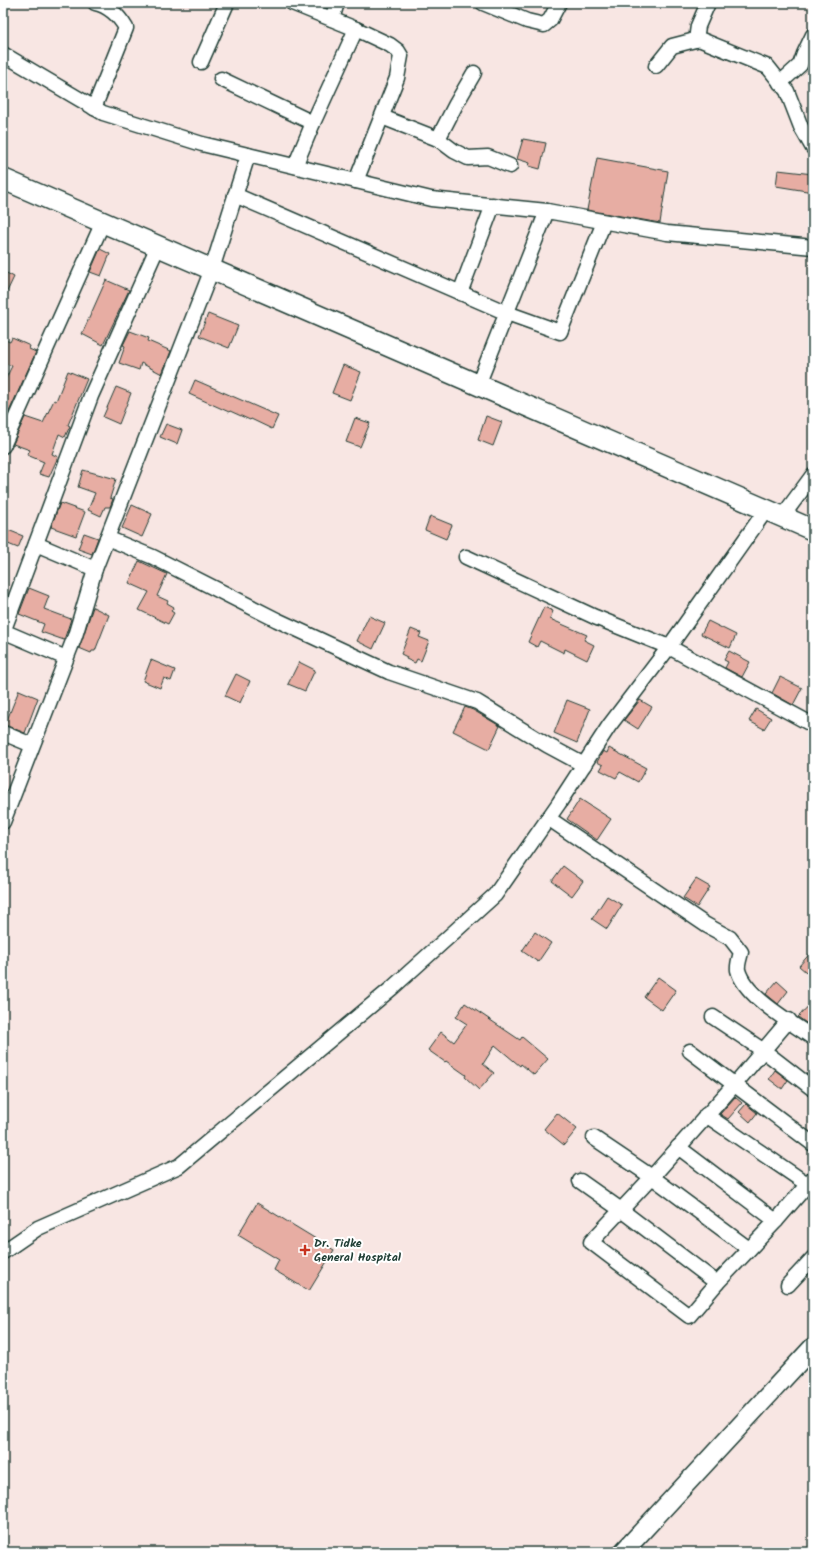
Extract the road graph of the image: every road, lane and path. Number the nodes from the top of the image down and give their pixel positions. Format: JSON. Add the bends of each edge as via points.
{"nodes":[{"id":1,"x":95,"y":3,"type":"edge"},
{"id":2,"x":227,"y":3,"type":"edge"},
{"id":3,"x":292,"y":3,"type":"edge"},
{"id":4,"x":337,"y":3,"type":"edge"},
{"id":5,"x":483,"y":3,"type":"edge"},
{"id":6,"x":559,"y":3,"type":"edge"},
{"id":7,"x":708,"y":3,"type":"edge"},
{"id":8,"x":332,"y":19,"type":"junction"},
{"id":9,"x":356,"y":29,"type":"junction"},
{"id":10,"x":813,"y":35,"type":"edge"},
{"id":11,"x":696,"y":40,"type":"junction"},
{"id":12,"x":3,"y":54,"type":"edge"},
{"id":13,"x":201,"y":62,"type":"dead end"},
{"id":14,"x":656,"y":66,"type":"dead end"},
{"id":15,"x":474,"y":73,"type":"dead end"},
{"id":16,"x":221,"y":79,"type":"dead end"},
{"id":17,"x":780,"y":82,"type":"junction"},
{"id":18,"x":94,"y":108,"type":"junction"},
{"id":19,"x":382,"y":117,"type":"junction"},
{"id":20,"x":313,"y":123,"type":"junction"},
{"id":21,"x":438,"y":139,"type":"junction"},
{"id":22,"x":813,"y":148,"type":"edge"},
{"id":23,"x":248,"y":155,"type":"junction"},
{"id":24,"x":295,"y":166,"type":"junction"},
{"id":25,"x":510,"y":166,"type":"dead end"},
{"id":26,"x":3,"y":179,"type":"edge"},
{"id":27,"x":356,"y":181,"type":"junction"},
{"id":28,"x":235,"y":195,"type":"junction"},
{"id":29,"x":493,"y":205,"type":"junction"},
{"id":30,"x":547,"y":211,"type":"junction"},
{"id":31,"x":103,"y":222,"type":"junction"},
{"id":32,"x":604,"y":222,"type":"junction"},
{"id":33,"x":158,"y":246,"type":"junction"},
{"id":34,"x":813,"y":247,"type":"edge"},
{"id":35,"x":212,"y":269,"type":"junction"},
{"id":36,"x":460,"y":293,"type":"junction"},
{"id":37,"x":507,"y":313,"type":"junction"},
{"id":38,"x":478,"y":385,"type":"junction"},
{"id":39,"x":3,"y":446,"type":"edge"},
{"id":40,"x":813,"y":475,"type":"edge"},
{"id":41,"x":774,"y":513,"type":"junction"},
{"id":42,"x":813,"y":530,"type":"edge"},
{"id":43,"x":107,"y":538,"type":"junction"},
{"id":44,"x":36,"y":544,"type":"junction"},
{"id":45,"x":466,"y":557,"type":"dead end"},
{"id":46,"x":95,"y":569,"type":"junction"},
{"id":47,"x":3,"y":632,"type":"edge"},
{"id":48,"x":669,"y":647,"type":"junction"},
{"id":49,"x":66,"y":658,"type":"junction"},
{"id":50,"x":813,"y":725,"type":"edge"},
{"id":51,"x":3,"y":734,"type":"edge"},
{"id":52,"x":32,"y":745,"type":"junction"},
{"id":53,"x":584,"y":765,"type":"junction"},
{"id":54,"x":548,"y":818,"type":"junction"},
{"id":55,"x":3,"y":822,"type":"edge"},
{"id":56,"x":713,"y":1017,"type":"dead end"},
{"id":57,"x":789,"y":1020,"type":"junction"},
{"id":58,"x":813,"y":1038,"type":"edge"},
{"id":59,"x":690,"y":1051,"type":"dead end"},
{"id":60,"x":764,"y":1051,"type":"junction"},
{"id":61,"x":735,"y":1084,"type":"junction"},
{"id":62,"x":813,"y":1088,"type":"edge"},
{"id":63,"x":706,"y":1115,"type":"junction"},
{"id":64,"x":594,"y":1138,"type":"dead end"},
{"id":65,"x":813,"y":1144,"type":"edge"},
{"id":66,"x":678,"y":1147,"type":"junction"},
{"id":67,"x":652,"y":1178,"type":"junction"},
{"id":68,"x":580,"y":1181,"type":"dead end"},
{"id":69,"x":810,"y":1181,"type":"edge"},
{"id":70,"x":621,"y":1210,"type":"junction"},
{"id":71,"x":776,"y":1221,"type":"junction"},
{"id":72,"x":749,"y":1249,"type":"junction"},
{"id":73,"x":3,"y":1252,"type":"edge"},
{"id":74,"x":813,"y":1258,"type":"edge"},
{"id":75,"x":717,"y":1283,"type":"junction"},
{"id":76,"x":788,"y":1285,"type":"dead end"},
{"id":77,"x":813,"y":1347,"type":"edge"},
{"id":78,"x":624,"y":1552,"type":"edge"}],
"edges":[{"from":1,"to":18,"type":"street","via":[[119,16],[126,28]]},
{"from":2,"to":13,"type":"street"},
{"from":3,"to":8,"type":"street"},
{"from":4,"to":8,"type":"street"},
{"from":5,"to":6,"type":"street","via":[[527,21],[544,25],[550,20]]},
{"from":7,"to":11,"type":"street","via":[[698,26]]},
{"from":8,"to":9,"type":"street"},
{"from":9,"to":19,"type":"street","via":[[390,45],[401,56],[397,78]]},
{"from":9,"to":20,"type":"street"},
{"from":10,"to":17,"type":"street","via":[[800,65]]},
{"from":11,"to":14,"type":"street","via":[[672,46]]},
{"from":11,"to":17,"type":"street","via":[[768,67]]},
{"from":12,"to":18,"type":"street"},
{"from":15,"to":21,"type":"street"},
{"from":16,"to":20,"type":"street"},
{"from":17,"to":22,"type":"street"},
{"from":18,"to":23,"type":"street","via":[[202,144]]},
{"from":19,"to":21,"type":"street"},
{"from":19,"to":27,"type":"street"},
{"from":20,"to":24,"type":"street"},
{"from":21,"to":25,"type":"street","via":[[468,158],[488,157]]},
{"from":23,"to":24,"type":"street"},
{"from":23,"to":28,"type":"street"},
{"from":24,"to":27,"type":"street"},
{"from":26,"to":31,"type":"highway"},
{"from":27,"to":29,"type":"street","via":[[431,199]]},
{"from":28,"to":35,"type":"street"},
{"from":28,"to":36,"type":"street"},
{"from":29,"to":30,"type":"street"},
{"from":29,"to":36,"type":"street"},
{"from":30,"to":32,"type":"street"},
{"from":30,"to":37,"type":"street"},
{"from":31,"to":33,"type":"highway"},
{"from":31,"to":39,"type":"street"},
{"from":32,"to":34,"type":"street","via":[[667,234]]},
{"from":32,"to":37,"type":"street","via":[[560,332]]},
{"from":33,"to":35,"type":"highway"},
{"from":33,"to":44,"type":"street","via":[[91,396]]},
{"from":35,"to":38,"type":"highway"},
{"from":35,"to":43,"type":"street"},
{"from":36,"to":37,"type":"street"},
{"from":37,"to":38,"type":"street"},
{"from":38,"to":41,"type":"highway"},
{"from":40,"to":41,"type":"street"},
{"from":41,"to":42,"type":"highway"},
{"from":41,"to":48,"type":"street"},
{"from":43,"to":46,"type":"street"},
{"from":43,"to":53,"type":"street","via":[[153,557],[277,620],[389,672],[477,702],[546,745]]},
{"from":44,"to":46,"type":"street"},
{"from":44,"to":47,"type":"street"},
{"from":45,"to":48,"type":"street","via":[[595,617]]},
{"from":46,"to":49,"type":"street"},
{"from":47,"to":49,"type":"street"},
{"from":48,"to":50,"type":"street"},
{"from":48,"to":53,"type":"street","via":[[608,726]]},
{"from":49,"to":52,"type":"street"},
{"from":51,"to":52,"type":"street"},
{"from":52,"to":55,"type":"street"},
{"from":53,"to":54,"type":"street"},
{"from":54,"to":57,"type":"street","via":[[706,925],[730,938],[741,952],[737,969],[744,984],[762,1002]]},
{"from":54,"to":73,"type":"street","via":[[495,895],[392,988],[180,1166],[38,1228]]},
{"from":56,"to":60,"type":"street"},
{"from":57,"to":58,"type":"street"},
{"from":57,"to":60,"type":"street"},
{"from":59,"to":61,"type":"street"},
{"from":60,"to":61,"type":"street"},
{"from":60,"to":62,"type":"street"},
{"from":61,"to":63,"type":"street"},
{"from":61,"to":65,"type":"street"},
{"from":63,"to":66,"type":"street"},
{"from":63,"to":69,"type":"street"},
{"from":64,"to":67,"type":"street"},
{"from":66,"to":67,"type":"street"},
{"from":66,"to":71,"type":"street"},
{"from":67,"to":70,"type":"street"},
{"from":67,"to":72,"type":"street"},
{"from":68,"to":70,"type":"street"},
{"from":69,"to":71,"type":"street"},
{"from":70,"to":75,"type":"street"},
{"from":70,"to":75,"type":"street","via":[[591,1242],[689,1316]]},
{"from":71,"to":72,"type":"street"},
{"from":72,"to":75,"type":"street"},
{"from":74,"to":76,"type":"street"},
{"from":77,"to":78,"type":"main road"}]}
